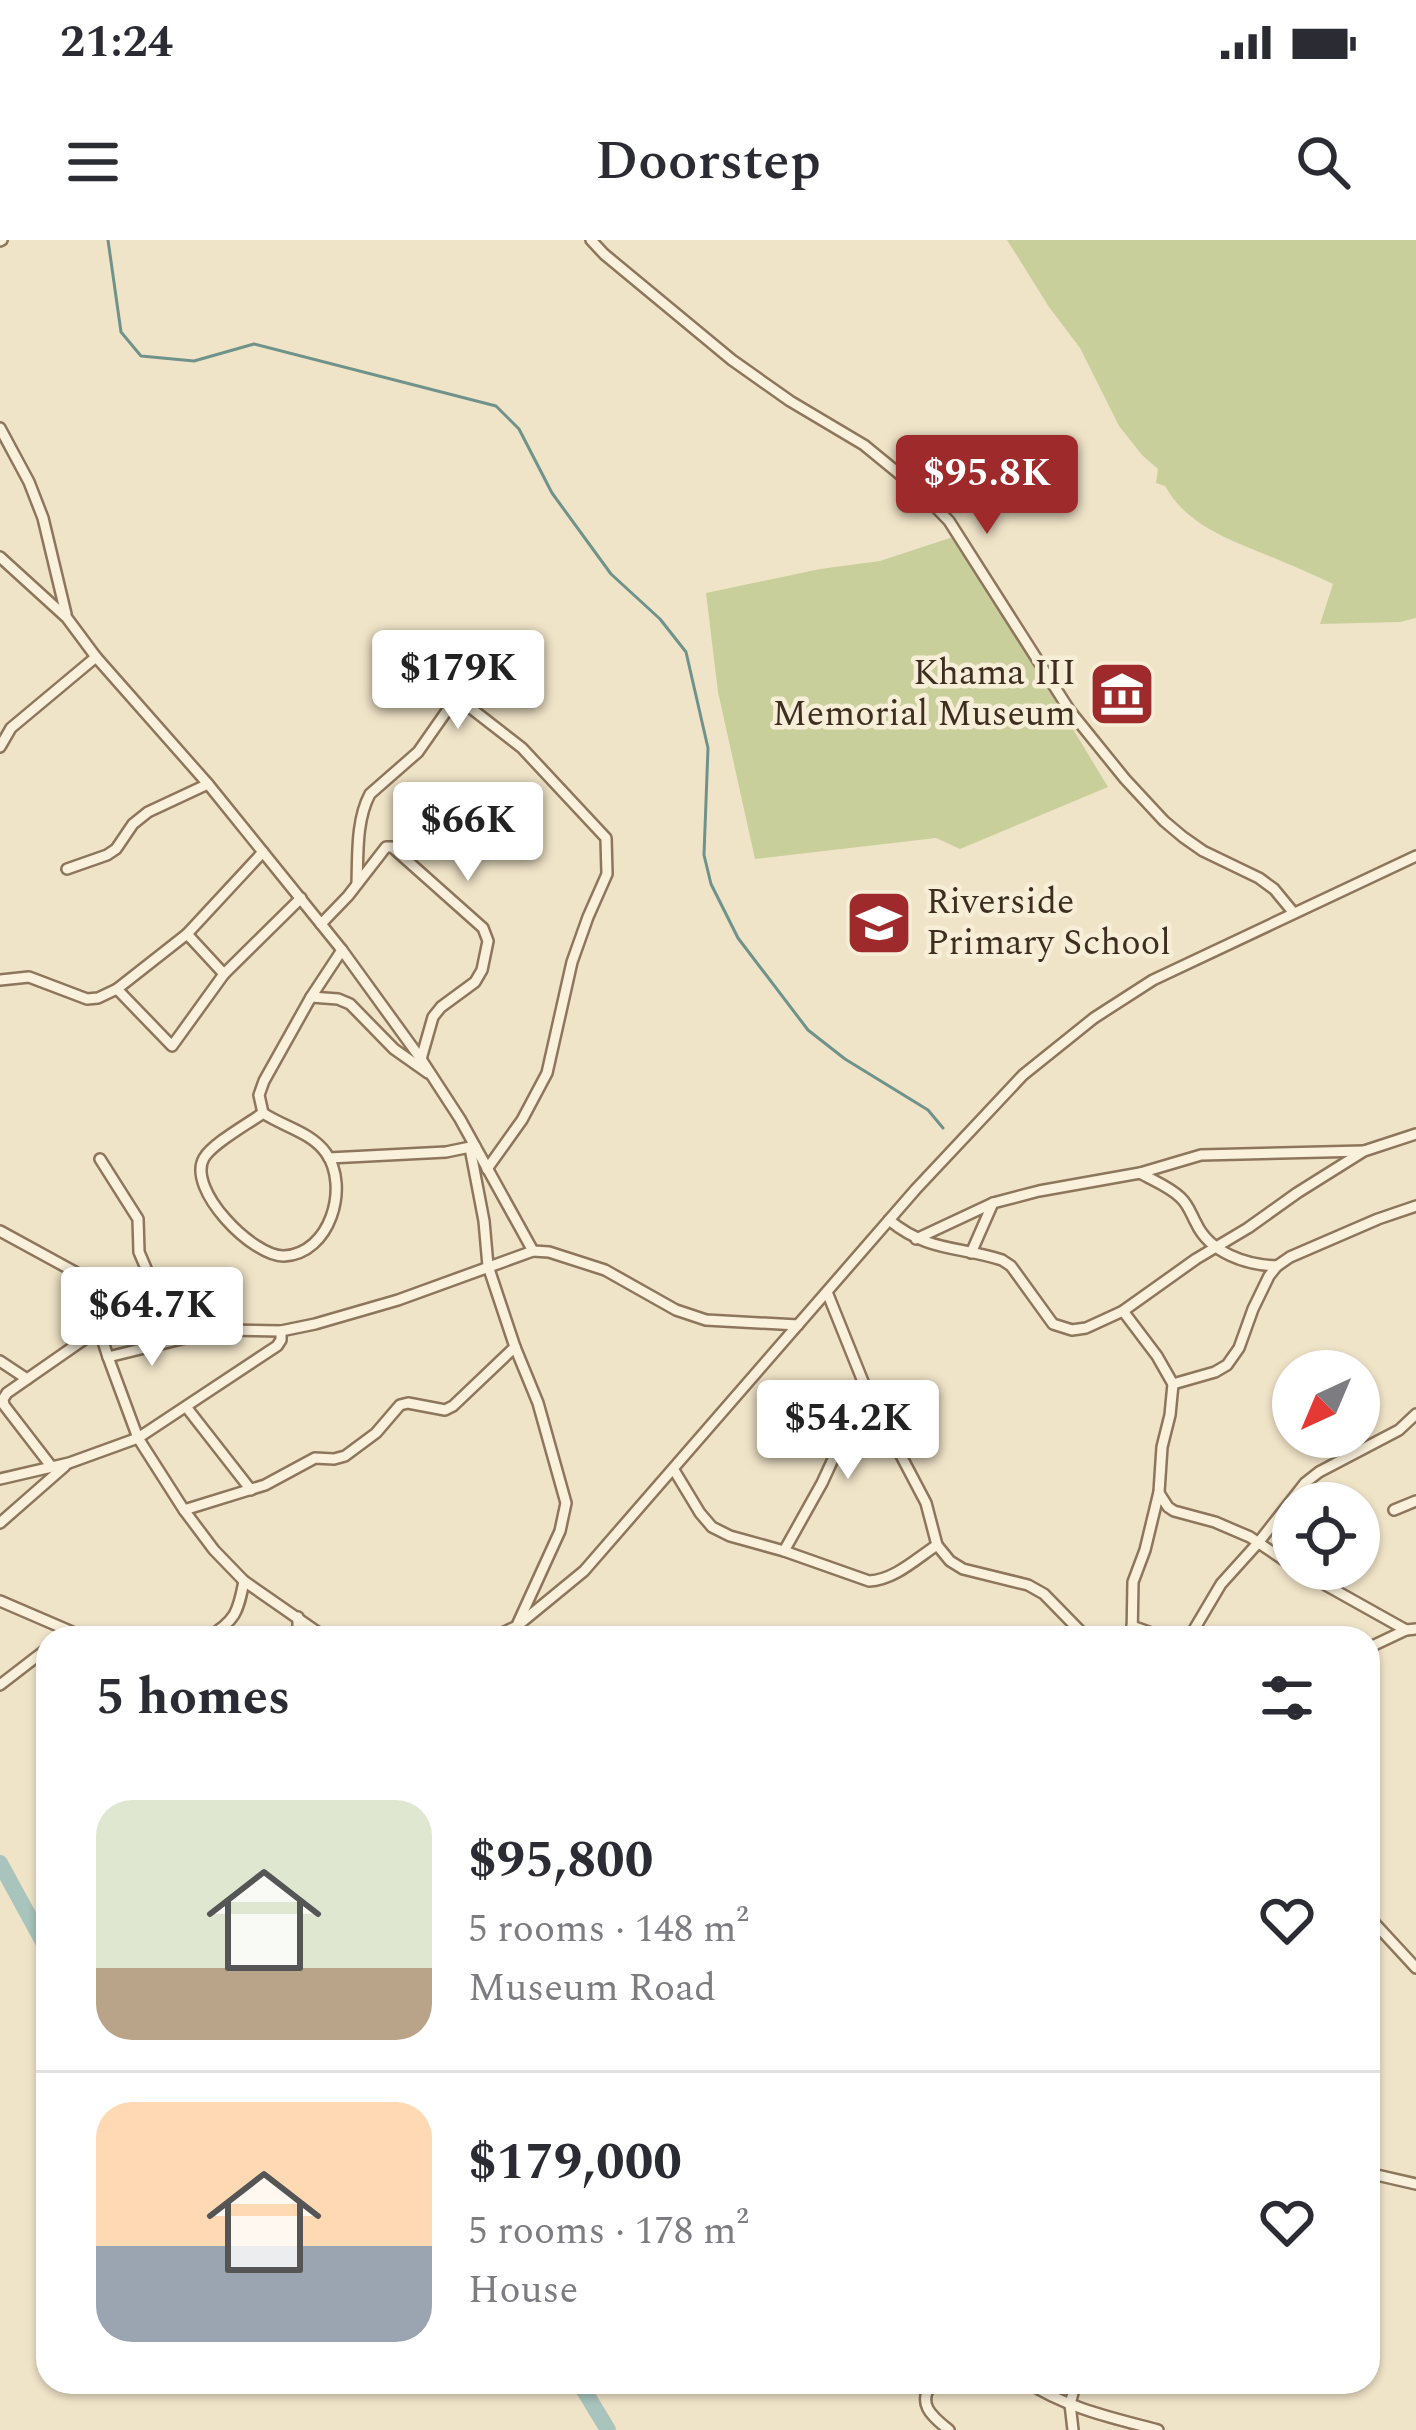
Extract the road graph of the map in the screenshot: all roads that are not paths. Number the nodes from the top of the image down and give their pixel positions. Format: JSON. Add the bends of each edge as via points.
{"nodes":[{"id":1,"x":591,"y":240,"type":"edge"},
{"id":2,"x":0,"y":428,"type":"edge"},
{"id":3,"x":0,"y":557,"type":"edge"},
{"id":4,"x":67,"y":618,"type":"junction"},
{"id":5,"x":96,"y":657,"type":"junction"},
{"id":6,"x":6,"y":726,"type":"edge"},
{"id":7,"x":0,"y":747,"type":"edge"},
{"id":8,"x":208,"y":784,"type":"junction"},
{"id":9,"x":263,"y":852,"type":"junction"},
{"id":10,"x":1416,"y":856,"type":"edge"},
{"id":11,"x":67,"y":869,"type":"dead end"},
{"id":12,"x":357,"y":884,"type":"junction"},
{"id":13,"x":301,"y":898,"type":"junction"},
{"id":14,"x":1293,"y":912,"type":"junction"},
{"id":15,"x":321,"y":924,"type":"junction"},
{"id":16,"x":187,"y":934,"type":"junction"},
{"id":17,"x":342,"y":950,"type":"junction"},
{"id":18,"x":224,"y":974,"type":"junction"},
{"id":19,"x":0,"y":980,"type":"edge"},
{"id":20,"x":117,"y":989,"type":"junction"},
{"id":21,"x":311,"y":997,"type":"junction"},
{"id":22,"x":421,"y":1060,"type":"junction"},
{"id":23,"x":431,"y":1075,"type":"junction"},
{"id":24,"x":263,"y":1113,"type":"junction"},
{"id":25,"x":1416,"y":1134,"type":"edge"},
{"id":26,"x":472,"y":1147,"type":"junction"},
{"id":27,"x":1364,"y":1150,"type":"junction"},
{"id":28,"x":329,"y":1158,"type":"junction"},
{"id":29,"x":100,"y":1159,"type":"dead end"},
{"id":30,"x":487,"y":1169,"type":"junction"},
{"id":31,"x":1139,"y":1173,"type":"junction"},
{"id":32,"x":993,"y":1203,"type":"junction"},
{"id":33,"x":1416,"y":1206,"type":"edge"},
{"id":34,"x":889,"y":1220,"type":"junction"},
{"id":35,"x":0,"y":1232,"type":"edge"},
{"id":36,"x":916,"y":1239,"type":"junction"},
{"id":37,"x":1215,"y":1247,"type":"junction"},
{"id":38,"x":533,"y":1251,"type":"junction"},
{"id":39,"x":971,"y":1253,"type":"junction"},
{"id":40,"x":488,"y":1266,"type":"junction"},
{"id":41,"x":1277,"y":1266,"type":"junction"},
{"id":42,"x":108,"y":1290,"type":"junction"},
{"id":43,"x":827,"y":1292,"type":"junction"},
{"id":44,"x":1124,"y":1310,"type":"junction"},
{"id":45,"x":166,"y":1315,"type":"junction"},
{"id":46,"x":799,"y":1324,"type":"junction"},
{"id":47,"x":99,"y":1329,"type":"junction"},
{"id":48,"x":221,"y":1330,"type":"junction"},
{"id":49,"x":281,"y":1331,"type":"junction"},
{"id":50,"x":514,"y":1347,"type":"junction"},
{"id":51,"x":108,"y":1357,"type":"junction"},
{"id":52,"x":0,"y":1361,"type":"edge"},
{"id":53,"x":27,"y":1378,"type":"junction"},
{"id":54,"x":1174,"y":1384,"type":"junction"},
{"id":55,"x":866,"y":1389,"type":"junction"},
{"id":56,"x":187,"y":1408,"type":"junction"},
{"id":57,"x":1416,"y":1414,"type":"edge"},
{"id":58,"x":138,"y":1438,"type":"junction"},
{"id":59,"x":69,"y":1463,"type":"junction"},
{"id":60,"x":51,"y":1466,"type":"junction"},
{"id":61,"x":674,"y":1470,"type":"junction"},
{"id":62,"x":0,"y":1479,"type":"edge"},
{"id":63,"x":251,"y":1490,"type":"junction"},
{"id":64,"x":1159,"y":1492,"type":"junction"},
{"id":65,"x":1416,"y":1501,"type":"edge"},
{"id":66,"x":184,"y":1510,"type":"junction"},
{"id":67,"x":1394,"y":1510,"type":"dead end"},
{"id":68,"x":0,"y":1523,"type":"edge"},
{"id":69,"x":1258,"y":1543,"type":"junction"},
{"id":70,"x":937,"y":1545,"type":"junction"},
{"id":71,"x":784,"y":1551,"type":"junction"},
{"id":72,"x":1272,"y":1552,"type":"edge"},
{"id":73,"x":244,"y":1581,"type":"junction"},
{"id":74,"x":1337,"y":1590,"type":"edge"},
{"id":75,"x":0,"y":1600,"type":"edge"},
{"id":76,"x":298,"y":1617,"type":"junction"},
{"id":77,"x":48,"y":1626,"type":"edge"},
{"id":78,"x":227,"y":1626,"type":"edge"},
{"id":79,"x":298,"y":1626,"type":"edge"},
{"id":80,"x":310,"y":1626,"type":"edge"},
{"id":81,"x":517,"y":1626,"type":"edge"},
{"id":82,"x":518,"y":1626,"type":"edge"},
{"id":83,"x":1076,"y":1626,"type":"edge"},
{"id":84,"x":1132,"y":1626,"type":"edge"},
{"id":85,"x":1196,"y":1626,"type":"edge"},
{"id":86,"x":1411,"y":1629,"type":"edge"},
{"id":87,"x":1380,"y":1643,"type":"edge"},
{"id":88,"x":36,"y":1657,"type":"edge"},
{"id":89,"x":0,"y":1685,"type":"edge"},
{"id":90,"x":1380,"y":1930,"type":"edge"},
{"id":91,"x":1416,"y":1968,"type":"edge"},
{"id":92,"x":1380,"y":2176,"type":"edge"},
{"id":93,"x":1416,"y":2184,"type":"edge"},
{"id":94,"x":926,"y":2394,"type":"edge"},
{"id":95,"x":1047,"y":2394,"type":"edge"},
{"id":96,"x":1073,"y":2394,"type":"edge"},
{"id":97,"x":1070,"y":2404,"type":"junction"},
{"id":98,"x":1124,"y":2421,"type":"junction"},
{"id":99,"x":949,"y":2430,"type":"edge"},
{"id":100,"x":1072,"y":2430,"type":"edge"},
{"id":101,"x":1114,"y":2430,"type":"edge"},
{"id":102,"x":1158,"y":2430,"type":"edge"}],
"edges":[{"from":1,"to":14,"type":"street","via":[[732,360],[919,490],[949,521],[1070,711],[1125,779],[1183,838],[1259,878]]},
{"from":2,"to":4,"type":"street","via":[[44,518]]},
{"from":3,"to":4,"type":"street"},
{"from":4,"to":5,"type":"street"},
{"from":5,"to":6,"type":"street"},
{"from":5,"to":8,"type":"street"},
{"from":6,"to":7,"type":"street"},
{"from":8,"to":9,"type":"street"},
{"from":8,"to":11,"type":"street","via":[[148,812],[107,855]]},
{"from":9,"to":13,"type":"street"},
{"from":9,"to":16,"type":"street"},
{"from":10,"to":14,"type":"street"},
{"from":12,"to":15,"type":"street"},
{"from":12,"to":22,"type":"street","via":[[392,848],[487,934],[482,970],[434,1017]]},
{"from":12,"to":30,"type":"street","via":[[365,802],[418,752],[453,702],[522,748],[606,838],[608,874],[572,962],[547,1073]]},
{"from":13,"to":15,"type":"street"},
{"from":13,"to":18,"type":"street"},
{"from":14,"to":34,"type":"street","via":[[1094,1018],[1022,1075]]},
{"from":15,"to":17,"type":"street"},
{"from":16,"to":18,"type":"street"},
{"from":16,"to":20,"type":"street"},
{"from":17,"to":21,"type":"street"},
{"from":17,"to":22,"type":"street"},
{"from":18,"to":20,"type":"street","via":[[172,1046]]},
{"from":19,"to":20,"type":"street","via":[[28,977],[87,999]]},
{"from":21,"to":23,"type":"street","via":[[350,1004]]},
{"from":21,"to":24,"type":"street","via":[[264,1082]]},
{"from":22,"to":23,"type":"street"},
{"from":23,"to":26,"type":"street"},
{"from":24,"to":28,"type":"street"},
{"from":24,"to":28,"type":"street","via":[[206,1154],[200,1170],[220,1210],[256,1247],[286,1256],[317,1242],[333,1212]]},
{"from":25,"to":27,"type":"street"},
{"from":26,"to":28,"type":"street"},
{"from":26,"to":30,"type":"street"},
{"from":26,"to":40,"type":"street"},
{"from":27,"to":31,"type":"street","via":[[1215,1154]]},
{"from":27,"to":37,"type":"street"},
{"from":29,"to":45,"type":"street","via":[[138,1219],[139,1252]]},
{"from":30,"to":38,"type":"street"},
{"from":31,"to":32,"type":"street"},
{"from":31,"to":37,"type":"street","via":[[1179,1196]]},
{"from":32,"to":36,"type":"street"},
{"from":32,"to":39,"type":"street"},
{"from":33,"to":41,"type":"street"},
{"from":34,"to":36,"type":"street"},
{"from":34,"to":43,"type":"street"},
{"from":35,"to":42,"type":"street"},
{"from":36,"to":39,"type":"street"},
{"from":37,"to":41,"type":"street"},
{"from":37,"to":44,"type":"street"},
{"from":38,"to":40,"type":"street"},
{"from":38,"to":46,"type":"street","via":[[605,1270],[706,1320]]},
{"from":39,"to":44,"type":"street","via":[[1011,1266],[1059,1328],[1086,1328]]},
{"from":40,"to":49,"type":"street"},
{"from":40,"to":50,"type":"street"},
{"from":41,"to":54,"type":"street","via":[[1235,1357]]},
{"from":42,"to":45,"type":"street"},
{"from":42,"to":47,"type":"street"},
{"from":43,"to":46,"type":"street"},
{"from":43,"to":55,"type":"street"},
{"from":44,"to":54,"type":"street"},
{"from":45,"to":48,"type":"street"},
{"from":46,"to":61,"type":"street"},
{"from":47,"to":51,"type":"street"},
{"from":47,"to":53,"type":"street"},
{"from":48,"to":49,"type":"street"},
{"from":48,"to":51,"type":"street"},
{"from":49,"to":56,"type":"street","via":[[277,1346]]},
{"from":50,"to":63,"type":"street","via":[[453,1406],[407,1403],[345,1456],[315,1459]]},
{"from":50,"to":81,"type":"street","via":[[566,1504]]},
{"from":51,"to":58,"type":"street"},
{"from":52,"to":53,"type":"street"},
{"from":53,"to":60,"type":"street","via":[[4,1405]]},
{"from":54,"to":64,"type":"street"},
{"from":55,"to":70,"type":"street","via":[[926,1503]]},
{"from":55,"to":71,"type":"street"},
{"from":56,"to":58,"type":"street"},
{"from":56,"to":63,"type":"street"},
{"from":57,"to":69,"type":"street","via":[[1305,1483]]},
{"from":58,"to":59,"type":"street"},
{"from":58,"to":66,"type":"street"},
{"from":59,"to":60,"type":"street"},
{"from":59,"to":68,"type":"street"},
{"from":60,"to":62,"type":"street"},
{"from":61,"to":71,"type":"street","via":[[712,1527]]},
{"from":61,"to":82,"type":"street","via":[[584,1570]]},
{"from":63,"to":66,"type":"street"},
{"from":64,"to":69,"type":"street","via":[[1174,1511]]},
{"from":64,"to":84,"type":"street","via":[[1132,1582]]},
{"from":65,"to":67,"type":"street"},
{"from":66,"to":73,"type":"street"},
{"from":69,"to":72,"type":"street"},
{"from":69,"to":85,"type":"street"},
{"from":70,"to":71,"type":"street","via":[[880,1581]]},
{"from":70,"to":83,"type":"street","via":[[963,1569],[1044,1594]]},
{"from":73,"to":76,"type":"street"},
{"from":73,"to":78,"type":"street"},
{"from":74,"to":86,"type":"street"},
{"from":75,"to":77,"type":"street"},
{"from":76,"to":79,"type":"street"},
{"from":76,"to":80,"type":"street"},
{"from":86,"to":87,"type":"street"},
{"from":88,"to":89,"type":"street"},
{"from":90,"to":91,"type":"street"},
{"from":92,"to":93,"type":"street"},
{"from":94,"to":99,"type":"street","via":[[925,2407]]},
{"from":95,"to":97,"type":"street"},
{"from":96,"to":97,"type":"street"},
{"from":97,"to":98,"type":"street"},
{"from":97,"to":100,"type":"street"},
{"from":98,"to":101,"type":"street"},
{"from":98,"to":102,"type":"street"}]}
